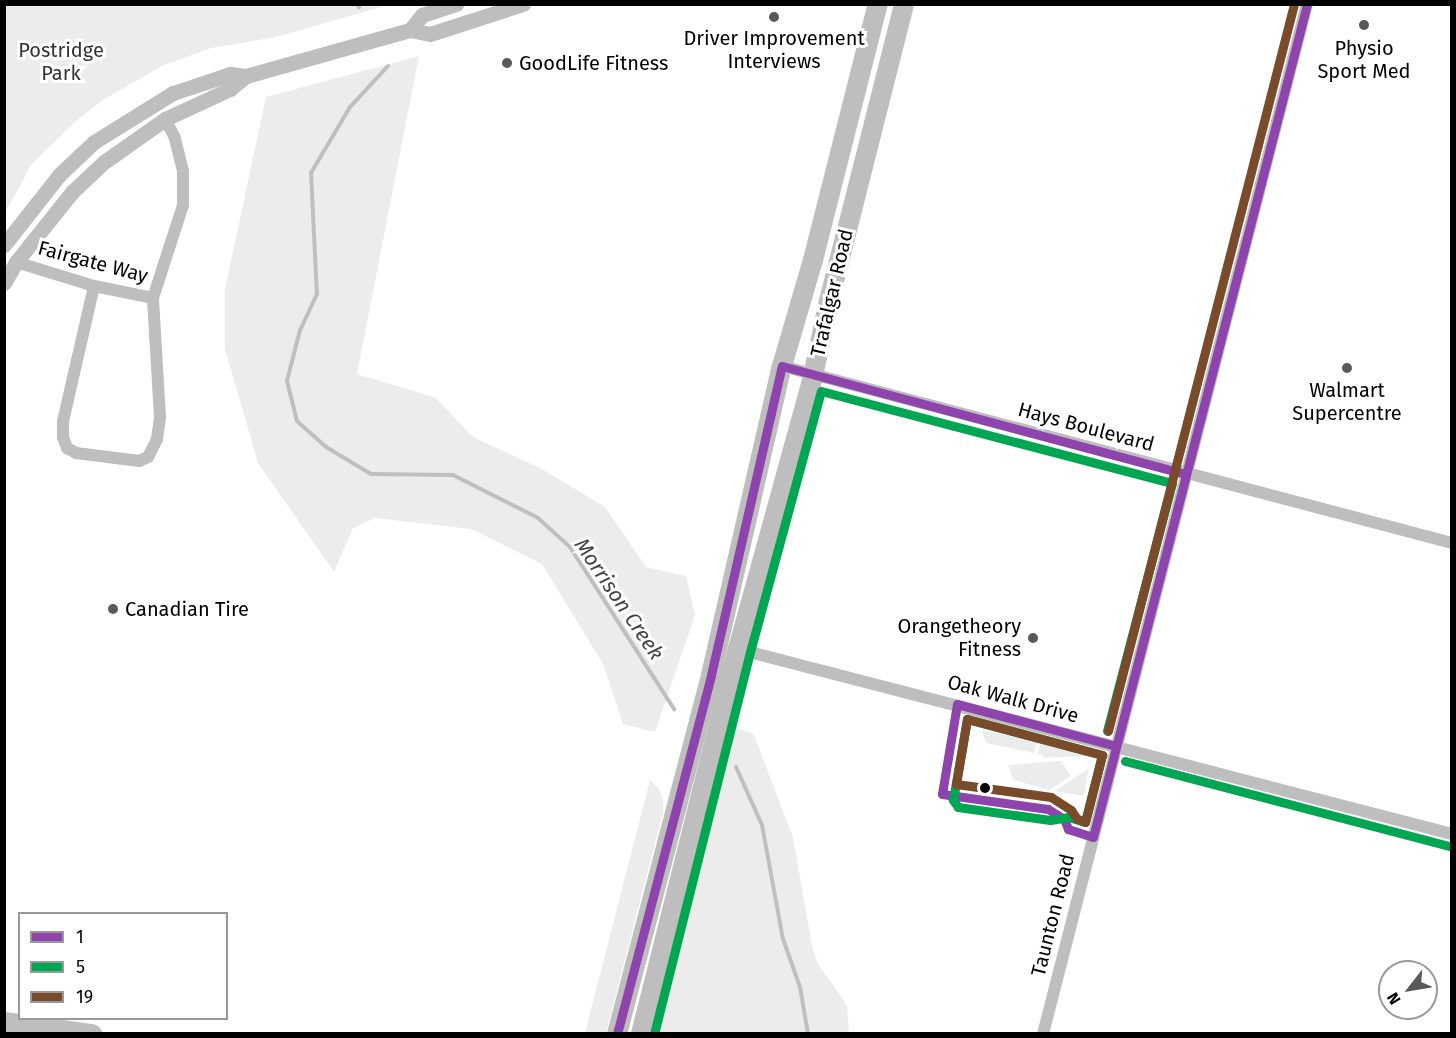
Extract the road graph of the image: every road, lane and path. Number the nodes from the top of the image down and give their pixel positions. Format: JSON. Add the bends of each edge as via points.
{"nodes":[{"id":1,"x":456,"y":4,"type":"edge"},
{"id":2,"x":523,"y":4,"type":"edge"},
{"id":3,"x":878,"y":4,"type":"edge"},
{"id":4,"x":904,"y":4,"type":"edge"},
{"id":5,"x":1306,"y":4,"type":"edge"},
{"id":6,"x":410,"y":30,"type":"junction"},
{"id":7,"x":246,"y":76,"type":"junction"},
{"id":8,"x":165,"y":119,"type":"junction"},
{"id":9,"x":4,"y":245,"type":"edge"},
{"id":10,"x":10,"y":260,"type":"edge"},
{"id":11,"x":4,"y":283,"type":"edge"},
{"id":12,"x":94,"y":286,"type":"junction"},
{"id":13,"x":153,"y":298,"type":"junction"},
{"id":14,"x":782,"y":366,"type":"junction"},
{"id":15,"x":813,"y":376,"type":"junction"},
{"id":16,"x":1186,"y":474,"type":"junction"},
{"id":17,"x":1452,"y":543,"type":"edge"},
{"id":18,"x":738,"y":649,"type":"junction"},
{"id":19,"x":1116,"y":746,"type":"junction"},
{"id":20,"x":1452,"y":834,"type":"edge"},
{"id":21,"x":4,"y":1022,"type":"edge"},
{"id":22,"x":92,"y":1034,"type":"edge"},
{"id":23,"x":617,"y":1034,"type":"edge"},
{"id":24,"x":641,"y":1034,"type":"edge"},
{"id":25,"x":1043,"y":1034,"type":"edge"}],
"edges":[{"from":1,"to":6,"type":"street","via":[[422,15]]},
{"from":2,"to":6,"type":"street","via":[[430,34]]},
{"from":3,"to":14,"type":"main road","name":"Trafalgar Road"},
{"from":4,"to":15,"type":"main road","name":"Trafalgar Road"},
{"from":5,"to":16,"type":"street","name":"Taunton Road"},
{"from":6,"to":7,"type":"street"},
{"from":7,"to":8,"type":"street","via":[[230,89]]},
{"from":7,"to":9,"type":"street","via":[[230,74],[173,93],[94,142],[59,176]]},
{"from":8,"to":10,"type":"street","via":[[104,162]]},
{"from":8,"to":13,"type":"street","name":"Fairgate Way","via":[[183,171],[183,205]]},
{"from":10,"to":11,"type":"street"},
{"from":10,"to":12,"type":"street","name":"Fairgate Way"},
{"from":12,"to":13,"type":"street","name":"Fairgate Way"},
{"from":12,"to":13,"type":"street","via":[[63,422],[66,448],[76,453],[139,460],[148,457],[157,439],[160,417]]},
{"from":14,"to":15,"type":"street","name":"Hays Boulevard"},
{"from":14,"to":23,"type":"main road","name":"Trafalgar Road","via":[[711,675]]},
{"from":15,"to":16,"type":"street","name":"Hays Boulevard"},
{"from":15,"to":18,"type":"main road","name":"Trafalgar Road"},
{"from":16,"to":17,"type":"street","name":"Hays Boulevard"},
{"from":16,"to":19,"type":"street","name":"Taunton Road"},
{"from":18,"to":19,"type":"street","name":"Oak Walk Drive"},
{"from":18,"to":24,"type":"main road","name":"Trafalgar Road"},
{"from":19,"to":20,"type":"street","name":"Oak Walk Drive"},
{"from":19,"to":25,"type":"street","name":"Taunton Road"},
{"from":21,"to":22,"type":"main road"}]}
